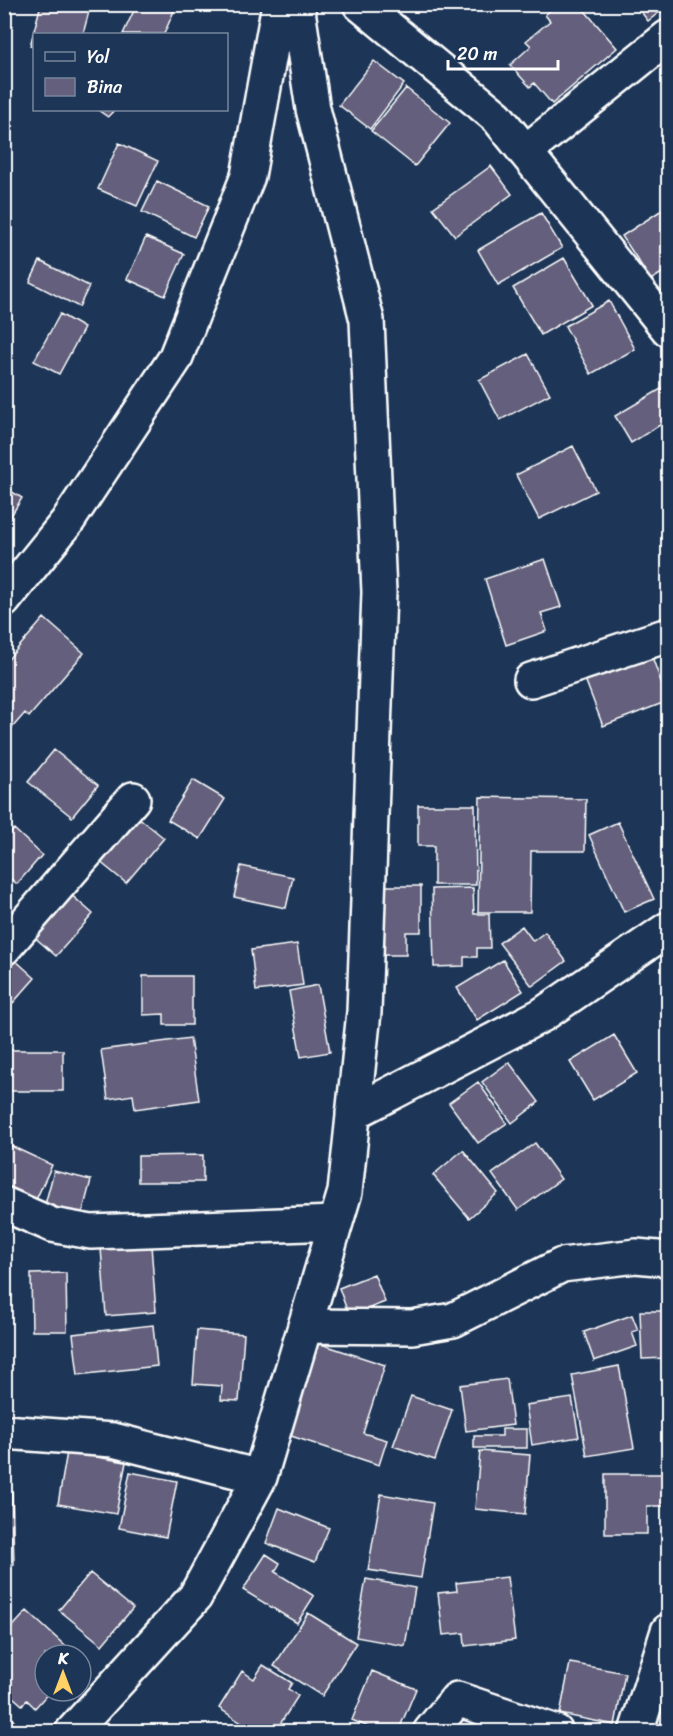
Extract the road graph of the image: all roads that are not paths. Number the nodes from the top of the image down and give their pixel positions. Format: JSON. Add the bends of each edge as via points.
{"nodes":[{"id":1,"x":279,"y":4,"type":"edge"},
{"id":2,"x":297,"y":4,"type":"edge"},
{"id":3,"x":360,"y":4,"type":"edge"},
{"id":4,"x":669,"y":37,"type":"edge"},
{"id":5,"x":525,"y":152,"type":"junction"},
{"id":6,"x":669,"y":329,"type":"edge"},
{"id":7,"x":4,"y":600,"type":"edge"},
{"id":8,"x":669,"y":634,"type":"edge"},
{"id":9,"x":531,"y":680,"type":"dead end"},
{"id":10,"x":133,"y":798,"type":"dead end"},
{"id":11,"x":669,"y":929,"type":"edge"},
{"id":12,"x":4,"y":948,"type":"edge"},
{"id":13,"x":353,"y":1113,"type":"junction"},
{"id":14,"x":4,"y":1204,"type":"edge"},
{"id":15,"x":335,"y":1223,"type":"junction"},
{"id":16,"x":669,"y":1259,"type":"edge"},
{"id":17,"x":305,"y":1326,"type":"junction"},
{"id":18,"x":4,"y":1432,"type":"edge"},
{"id":19,"x":260,"y":1477,"type":"junction"},
{"id":20,"x":669,"y":1631,"type":"edge"},
{"id":21,"x":72,"y":1731,"type":"edge"},
{"id":22,"x":430,"y":1731,"type":"edge"},
{"id":23,"x":556,"y":1731,"type":"edge"},
{"id":24,"x":636,"y":1731,"type":"edge"}],
"edges":[{"from":1,"to":7,"type":"street","via":[[248,176],[175,359],[68,522]]},
{"from":2,"to":13,"type":"street","via":[[313,109],[367,320],[378,592],[364,1012]]},
{"from":3,"to":5,"type":"street","via":[[497,117]]},
{"from":4,"to":5,"type":"street"},
{"from":5,"to":6,"type":"street"},
{"from":8,"to":9,"type":"street"},
{"from":10,"to":12,"type":"street"},
{"from":11,"to":13,"type":"street","via":[[542,1015]]},
{"from":13,"to":15,"type":"street","via":[[345,1192]]},
{"from":14,"to":15,"type":"street","via":[[52,1225],[91,1232]]},
{"from":15,"to":17,"type":"street"},
{"from":16,"to":17,"type":"street","via":[[636,1256],[562,1265],[453,1320],[412,1327]]},
{"from":17,"to":19,"type":"street"},
{"from":18,"to":19,"type":"street","via":[[113,1440]]},
{"from":19,"to":21,"type":"street","via":[[195,1597]]},
{"from":20,"to":24,"type":"street"},
{"from":22,"to":23,"type":"street","via":[[457,1699]]}]}
